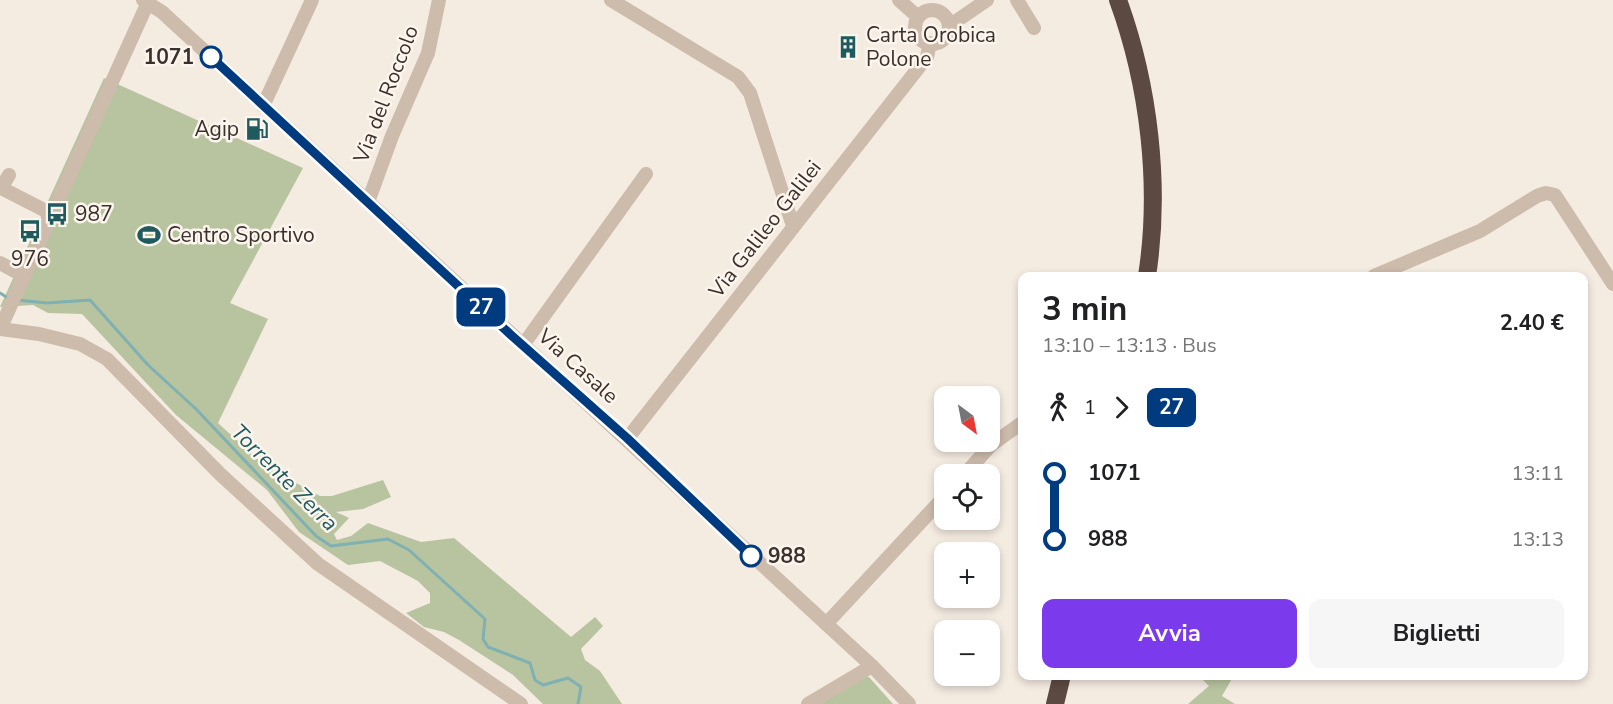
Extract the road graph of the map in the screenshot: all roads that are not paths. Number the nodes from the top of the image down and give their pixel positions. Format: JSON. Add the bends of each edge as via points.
{"nodes":[{"id":1,"x":312,"y":0,"type":"edge"},
{"id":2,"x":439,"y":0,"type":"edge"},
{"id":3,"x":611,"y":0,"type":"edge"},
{"id":4,"x":899,"y":0,"type":"edge"},
{"id":5,"x":987,"y":0,"type":"edge"},
{"id":6,"x":1017,"y":0,"type":"edge"},
{"id":7,"x":1118,"y":0,"type":"edge"},
{"id":8,"x":147,"y":1,"type":"edge"},
{"id":9,"x":918,"y":17,"type":"junction"},
{"id":10,"x":949,"y":26,"type":"junction"},
{"id":11,"x":1034,"y":27,"type":"dead end"},
{"id":12,"x":930,"y":43,"type":"junction"},
{"id":13,"x":263,"y":106,"type":"junction"},
{"id":14,"x":9,"y":174,"type":"dead end"},
{"id":15,"x":646,"y":174,"type":"dead end"},
{"id":16,"x":368,"y":202,"type":"junction"},
{"id":17,"x":52,"y":214,"type":"junction"},
{"id":18,"x":793,"y":226,"type":"junction"},
{"id":19,"x":0,"y":263,"type":"edge"},
{"id":20,"x":1147,"y":272,"type":"edge"},
{"id":21,"x":1383,"y":272,"type":"edge"},
{"id":22,"x":24,"y":276,"type":"junction"},
{"id":23,"x":1613,"y":284,"type":"edge"},
{"id":24,"x":5,"y":312,"type":"edge"},
{"id":25,"x":0,"y":329,"type":"edge"},
{"id":26,"x":523,"y":345,"type":"junction"},
{"id":27,"x":1018,"y":426,"type":"edge"},
{"id":28,"x":627,"y":438,"type":"junction"},
{"id":29,"x":974,"y":464,"type":"edge"},
{"id":30,"x":934,"y":508,"type":"edge"},
{"id":31,"x":826,"y":624,"type":"junction"},
{"id":32,"x":872,"y":666,"type":"junction"},
{"id":33,"x":1061,"y":680,"type":"edge"},
{"id":34,"x":521,"y":704,"type":"edge"},
{"id":35,"x":808,"y":704,"type":"edge"},
{"id":36,"x":909,"y":704,"type":"edge"},
{"id":37,"x":1055,"y":704,"type":"edge"}],
"edges":[{"from":1,"to":13,"type":"street"},
{"from":2,"to":16,"type":"street","name":"Via del Roccolo","via":[[428,53]]},
{"from":3,"to":18,"type":"street","via":[[738,77],[750,93]]},
{"from":4,"to":9,"type":"street"},
{"from":5,"to":10,"type":"street"},
{"from":6,"to":11,"type":"street"},
{"from":7,"to":20,"type":"highway","via":[[1131,44],[1148,134],[1152,201]]},
{"from":8,"to":13,"type":"street","name":"Via Casale"},
{"from":8,"to":17,"type":"street"},
{"from":9,"to":10,"type":"street","via":[[937,10]]},
{"from":9,"to":12,"type":"street","via":[[917,34]]},
{"from":10,"to":12,"type":"street","via":[[944,39]]},
{"from":12,"to":18,"type":"street","name":"Via Galileo Galilei","via":[[927,57]]},
{"from":13,"to":16,"type":"street","name":"Via Casale"},
{"from":14,"to":17,"type":"street","via":[[1,188]]},
{"from":15,"to":26,"type":"street"},
{"from":16,"to":26,"type":"street","name":"Via Casale"},
{"from":17,"to":22,"type":"street"},
{"from":18,"to":28,"type":"street","name":"Via Galileo Galilei"},
{"from":19,"to":22,"type":"street"},
{"from":21,"to":23,"type":"street","via":[[1480,231],[1537,196],[1555,195]]},
{"from":22,"to":24,"type":"street"},
{"from":24,"to":25,"type":"street"},
{"from":25,"to":34,"type":"street","via":[[80,344],[107,359],[229,482],[318,564]]},
{"from":26,"to":28,"type":"street","name":"Via Casale"},
{"from":27,"to":29,"type":"street","via":[[991,445]]},
{"from":28,"to":31,"type":"street","name":"Via Casale"},
{"from":30,"to":31,"type":"street"},
{"from":31,"to":32,"type":"street","name":"Via Casale"},
{"from":32,"to":35,"type":"street"},
{"from":32,"to":36,"type":"street","name":"Via Casale"},
{"from":33,"to":37,"type":"highway"}]}
